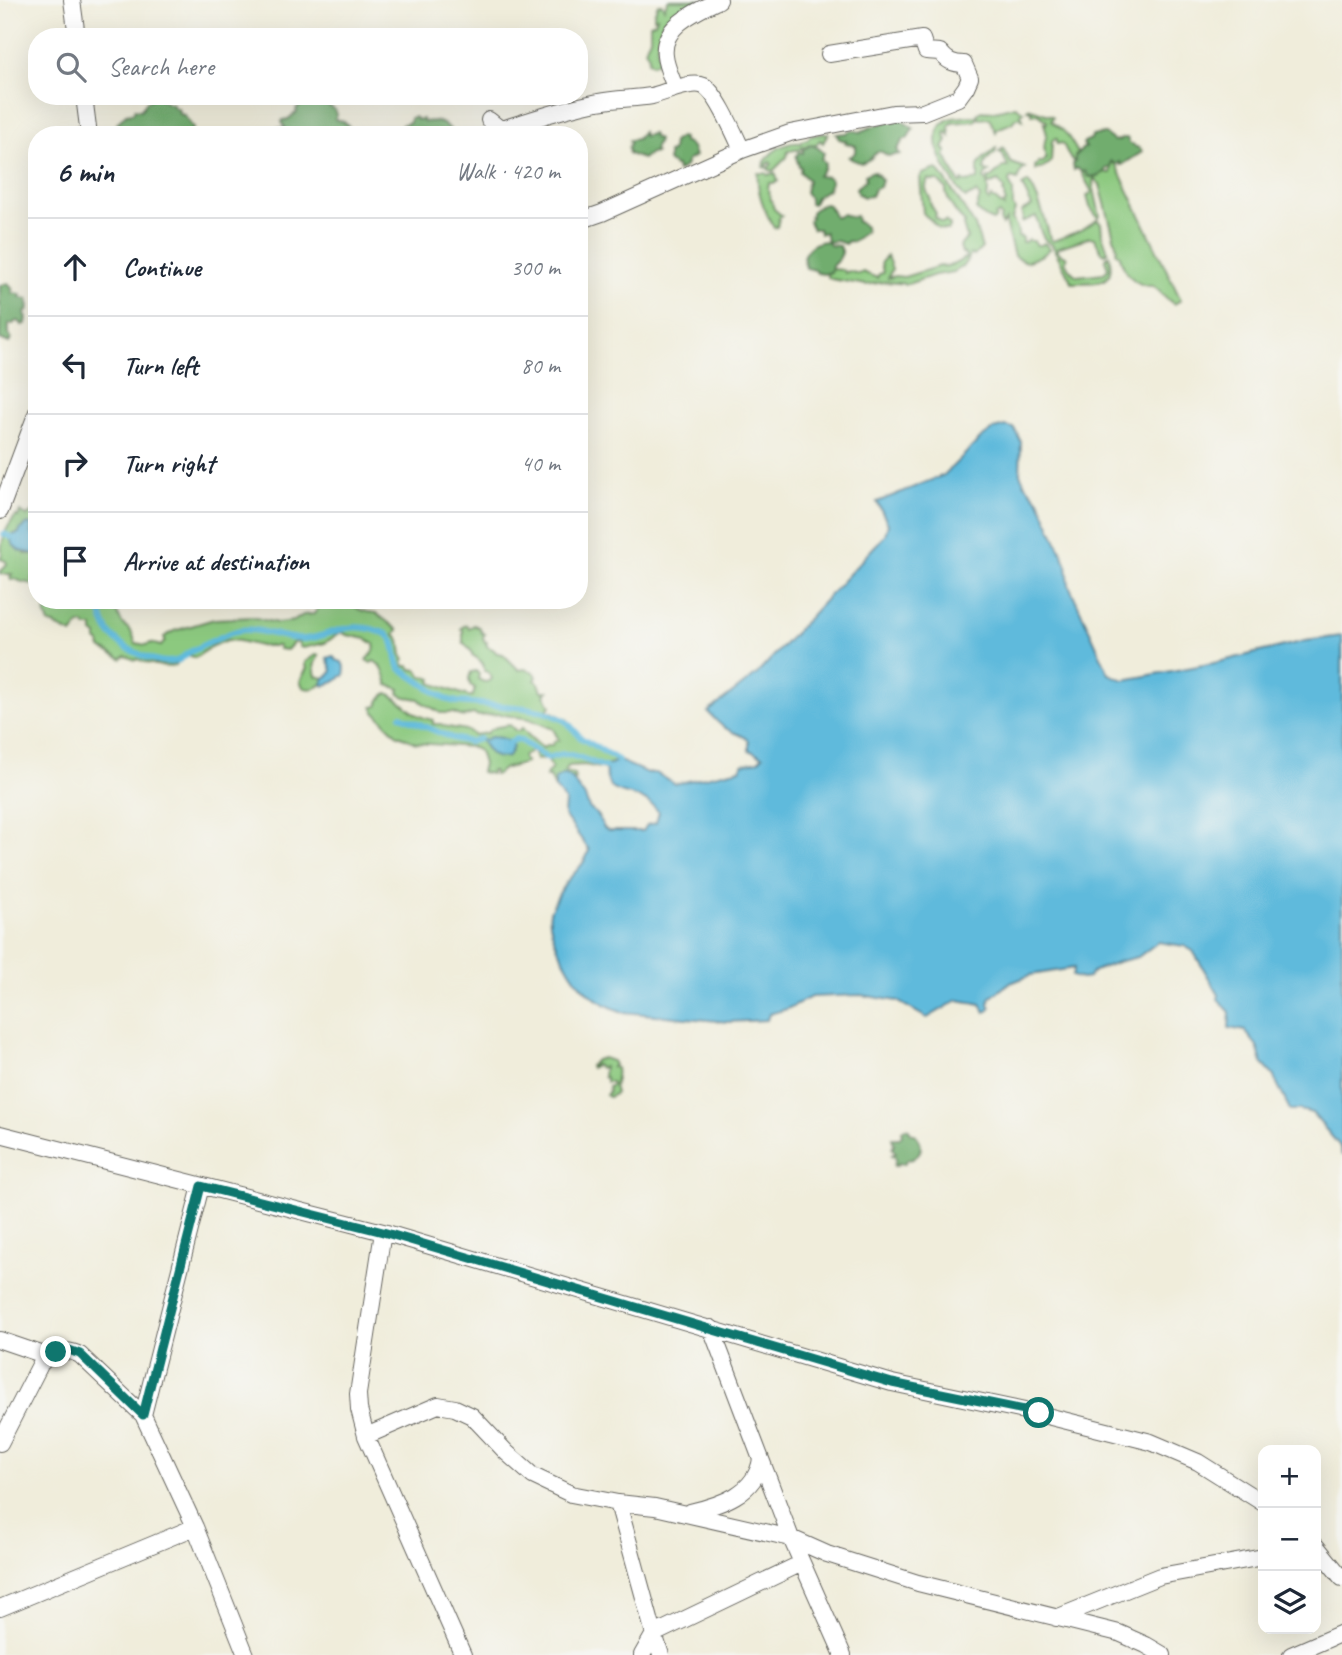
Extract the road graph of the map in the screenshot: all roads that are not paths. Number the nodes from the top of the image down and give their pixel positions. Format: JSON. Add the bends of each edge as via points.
{"nodes":[{"id":1,"x":72,"y":0,"type":"edge"},
{"id":2,"x":719,"y":0,"type":"edge"},
{"id":3,"x":76,"y":28,"type":"edge"},
{"id":4,"x":829,"y":54,"type":"dead end"},
{"id":5,"x":675,"y":89,"type":"junction"},
{"id":6,"x":588,"y":104,"type":"edge"},
{"id":7,"x":85,"y":105,"type":"edge"},
{"id":8,"x":583,"y":105,"type":"edge"},
{"id":9,"x":489,"y":120,"type":"dead end"},
{"id":10,"x":88,"y":126,"type":"edge"},
{"id":11,"x":496,"y":126,"type":"edge"},
{"id":12,"x":512,"y":126,"type":"edge"},
{"id":13,"x":743,"y":150,"type":"junction"},
{"id":14,"x":588,"y":218,"type":"edge"},
{"id":15,"x":28,"y":436,"type":"edge"},
{"id":16,"x":0,"y":511,"type":"edge"},
{"id":17,"x":0,"y":1134,"type":"edge"},
{"id":18,"x":201,"y":1186,"type":"junction"},
{"id":19,"x":383,"y":1232,"type":"junction"},
{"id":20,"x":710,"y":1328,"type":"junction"},
{"id":21,"x":0,"y":1340,"type":"edge"},
{"id":22,"x":47,"y":1356,"type":"junction"},
{"id":23,"x":143,"y":1415,"type":"junction"},
{"id":24,"x":366,"y":1436,"type":"junction"},
{"id":25,"x":0,"y":1443,"type":"edge"},
{"id":26,"x":761,"y":1459,"type":"junction"},
{"id":27,"x":1258,"y":1500,"type":"edge"},
{"id":28,"x":618,"y":1503,"type":"junction"},
{"id":29,"x":683,"y":1513,"type":"junction"},
{"id":30,"x":195,"y":1528,"type":"junction"},
{"id":31,"x":792,"y":1538,"type":"junction"},
{"id":32,"x":1321,"y":1554,"type":"edge"},
{"id":33,"x":1258,"y":1558,"type":"edge"},
{"id":34,"x":803,"y":1563,"type":"junction"},
{"id":35,"x":1342,"y":1578,"type":"edge"},
{"id":36,"x":0,"y":1608,"type":"edge"},
{"id":37,"x":1056,"y":1618,"type":"junction"},
{"id":38,"x":1342,"y":1633,"type":"edge"},
{"id":39,"x":654,"y":1634,"type":"junction"},
{"id":40,"x":246,"y":1655,"type":"edge"},
{"id":41,"x":463,"y":1655,"type":"edge"},
{"id":42,"x":642,"y":1655,"type":"edge"},
{"id":43,"x":661,"y":1655,"type":"edge"},
{"id":44,"x":843,"y":1655,"type":"edge"},
{"id":45,"x":1163,"y":1655,"type":"edge"},
{"id":46,"x":1292,"y":1655,"type":"edge"}],
"edges":[{"from":1,"to":3,"type":"street"},
{"from":2,"to":5,"type":"street","via":[[673,27],[664,42]]},
{"from":4,"to":13,"type":"street","via":[[922,39],[926,51],[940,52],[954,64],[964,64],[970,78],[958,98],[923,111],[831,124]]},
{"from":5,"to":6,"type":"street"},
{"from":5,"to":13,"type":"street","via":[[707,88]]},
{"from":7,"to":10,"type":"street"},
{"from":8,"to":12,"type":"street"},
{"from":9,"to":11,"type":"street"},
{"from":13,"to":14,"type":"street"},
{"from":15,"to":16,"type":"street"},
{"from":17,"to":18,"type":"street"},
{"from":18,"to":19,"type":"street"},
{"from":18,"to":23,"type":"street"},
{"from":19,"to":20,"type":"street"},
{"from":19,"to":24,"type":"street","via":[[358,1394]]},
{"from":20,"to":26,"type":"street"},
{"from":20,"to":27,"type":"street","via":[[892,1383],[1152,1442],[1198,1462]]},
{"from":21,"to":22,"type":"street"},
{"from":22,"to":23,"type":"street","via":[[69,1350],[80,1354]]},
{"from":22,"to":25,"type":"street"},
{"from":23,"to":30,"type":"street"},
{"from":24,"to":28,"type":"street","via":[[438,1405],[455,1408],[472,1416],[533,1476],[571,1494]]},
{"from":24,"to":41,"type":"street"},
{"from":26,"to":29,"type":"street","via":[[759,1471],[746,1488],[707,1508]]},
{"from":26,"to":31,"type":"street"},
{"from":28,"to":29,"type":"street"},
{"from":28,"to":39,"type":"street"},
{"from":29,"to":31,"type":"street"},
{"from":30,"to":36,"type":"street"},
{"from":30,"to":40,"type":"street"},
{"from":31,"to":34,"type":"street"},
{"from":31,"to":37,"type":"street","via":[[918,1583]]},
{"from":32,"to":35,"type":"street"},
{"from":33,"to":37,"type":"street","via":[[1160,1576]]},
{"from":34,"to":39,"type":"street"},
{"from":34,"to":44,"type":"street"},
{"from":37,"to":45,"type":"street","via":[[1119,1633]]},
{"from":38,"to":46,"type":"street"},
{"from":39,"to":42,"type":"street"},
{"from":39,"to":43,"type":"street"}]}
